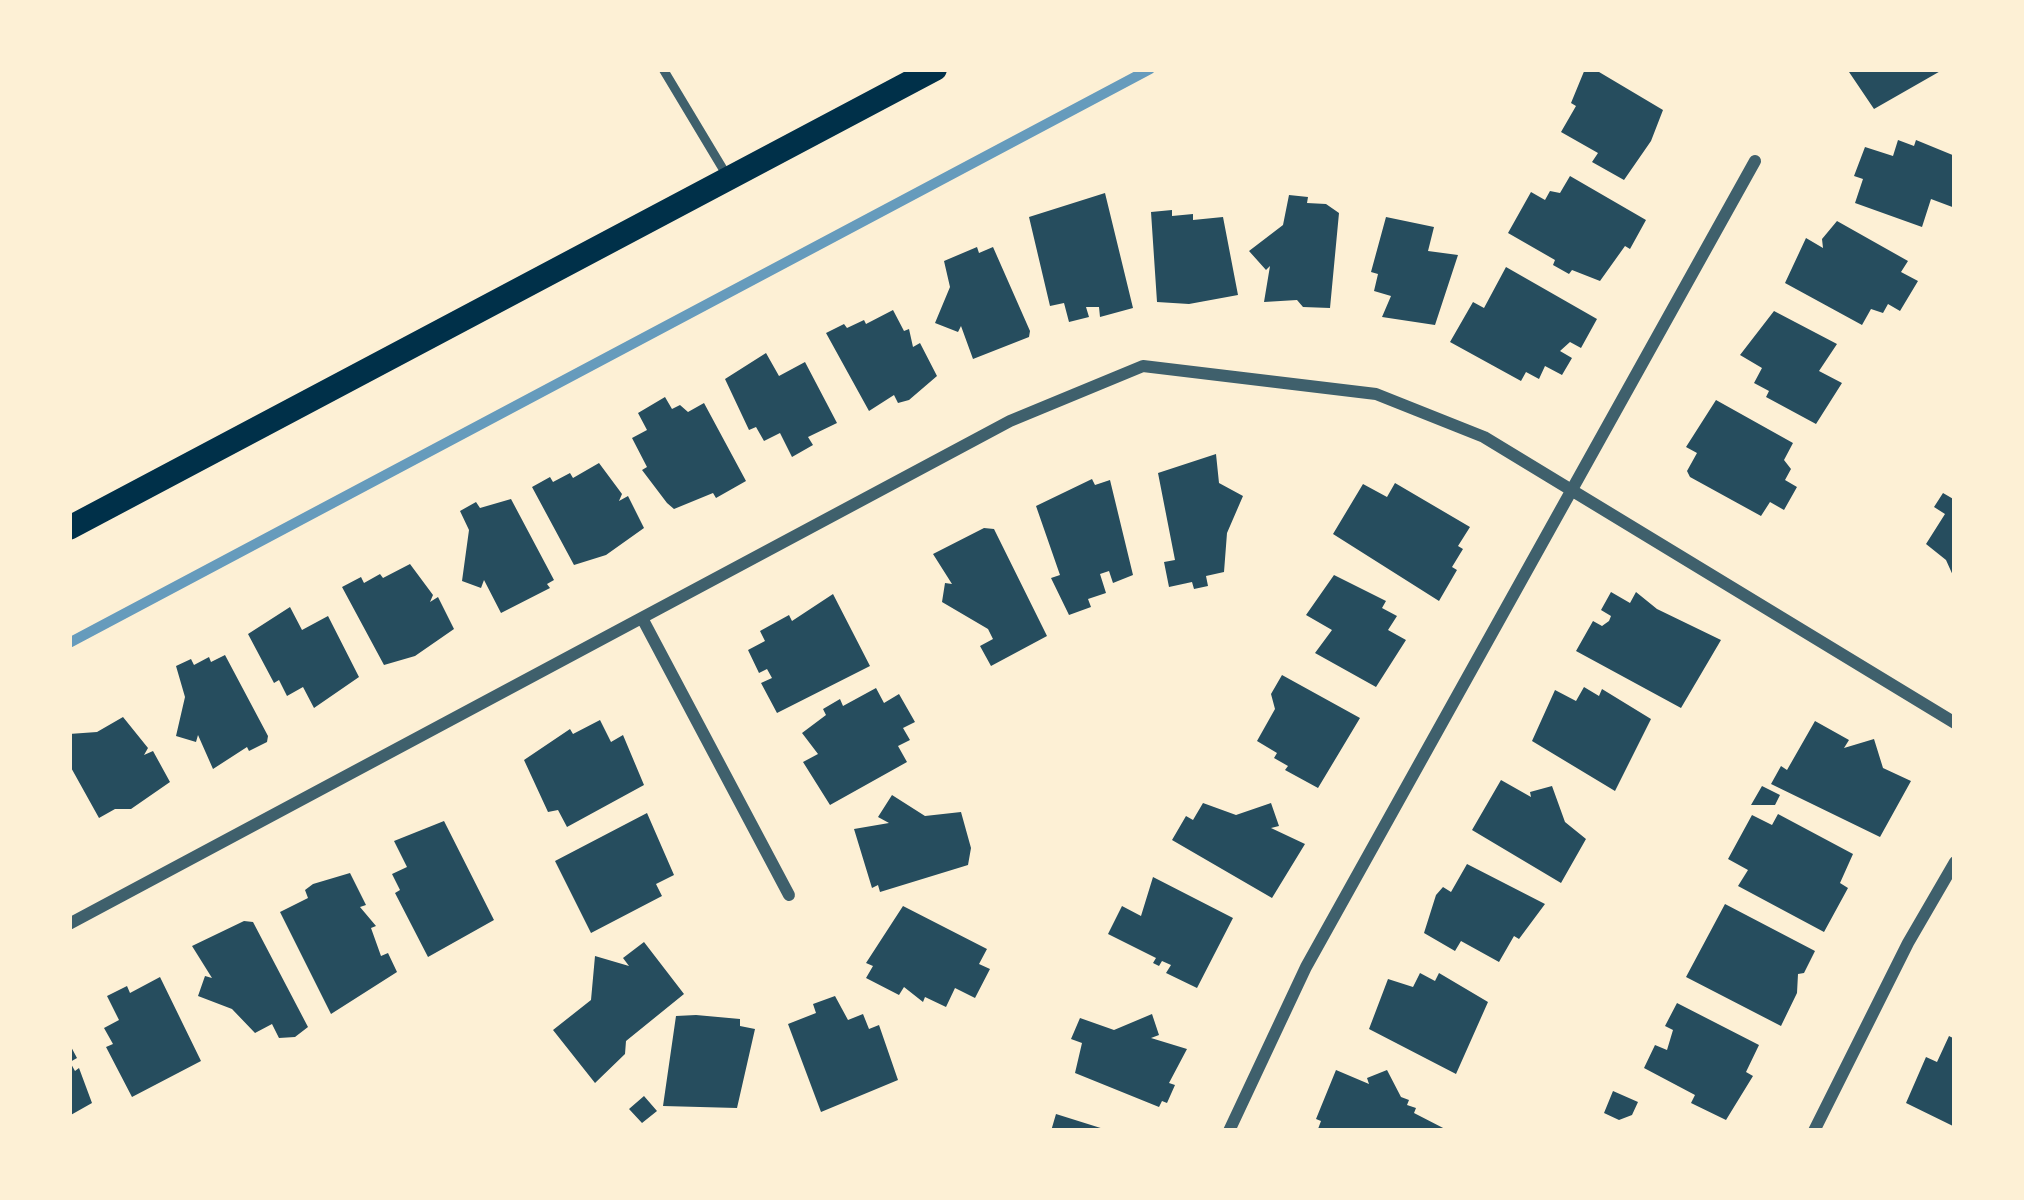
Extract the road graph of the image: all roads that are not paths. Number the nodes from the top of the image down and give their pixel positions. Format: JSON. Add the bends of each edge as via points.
{"nodes":[{"id":1,"x":663,"y":69,"type":"edge"},
{"id":2,"x":935,"y":69,"type":"edge"},
{"id":3,"x":1755,"y":160,"type":"dead end"},
{"id":4,"x":728,"y":178,"type":"junction"},
{"id":5,"x":1571,"y":490,"type":"junction"},
{"id":6,"x":69,"y":528,"type":"edge"},
{"id":7,"x":642,"y":618,"type":"junction"},
{"id":8,"x":1955,"y":723,"type":"edge"},
{"id":9,"x":1955,"y":862,"type":"edge"},
{"id":10,"x":789,"y":895,"type":"dead end"},
{"id":11,"x":69,"y":923,"type":"edge"},
{"id":12,"x":1229,"y":1131,"type":"edge"},
{"id":13,"x":1814,"y":1131,"type":"edge"}],
"edges":[{"from":1,"to":4,"type":"lane"},
{"from":2,"to":4,"type":"main road"},
{"from":3,"to":5,"type":"street"},
{"from":4,"to":6,"type":"main road"},
{"from":5,"to":7,"type":"street","via":[[1484,436],[1376,394],[1143,366],[1010,422]]},
{"from":5,"to":8,"type":"street"},
{"from":5,"to":12,"type":"street","via":[[1306,967]]},
{"from":7,"to":10,"type":"street"},
{"from":7,"to":11,"type":"street"},
{"from":9,"to":13,"type":"street"}]}
